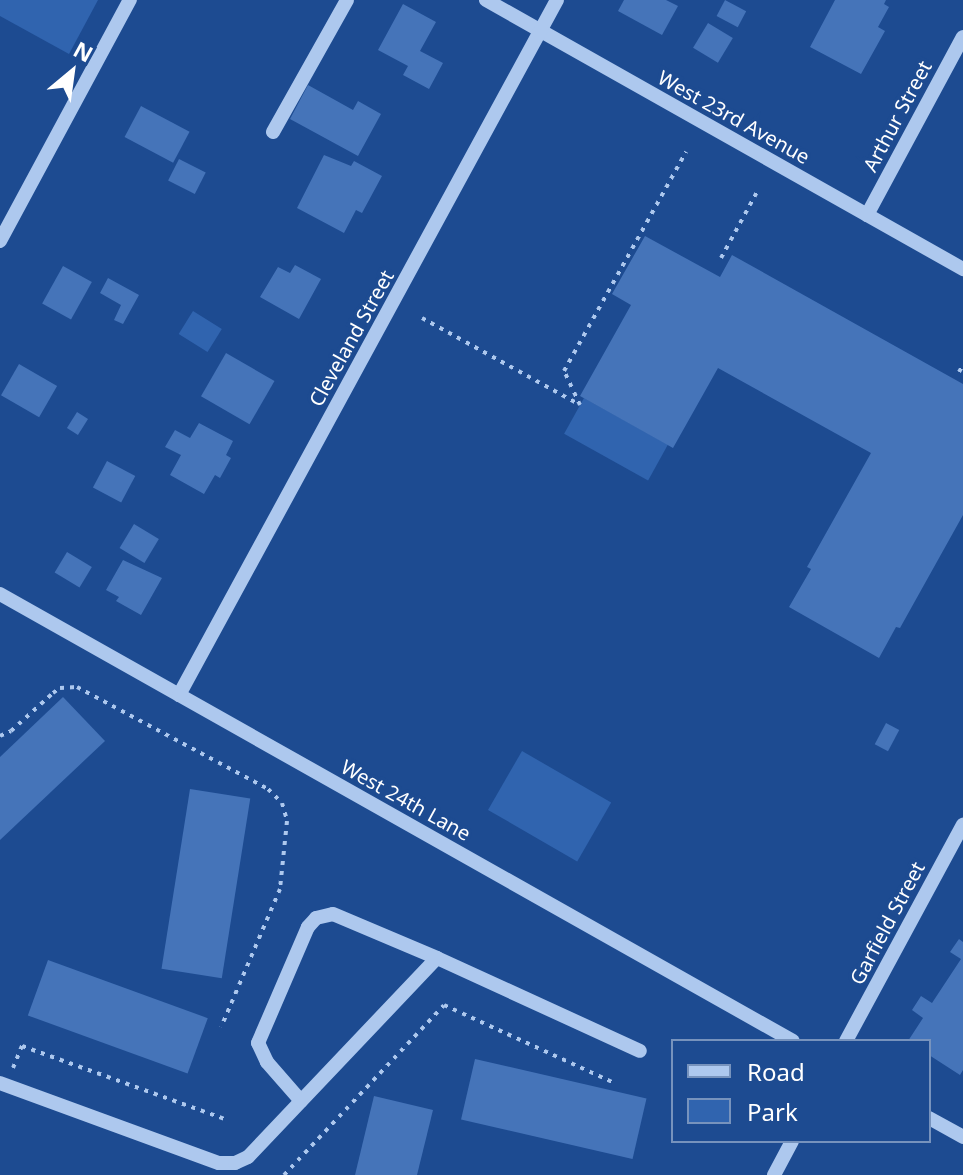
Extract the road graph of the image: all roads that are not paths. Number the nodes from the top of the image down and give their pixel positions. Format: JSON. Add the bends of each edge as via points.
{"nodes":[{"id":1,"x":130,"y":0,"type":"edge"},
{"id":2,"x":347,"y":0,"type":"edge"},
{"id":3,"x":486,"y":0,"type":"edge"},
{"id":4,"x":557,"y":0,"type":"edge"},
{"id":5,"x":541,"y":31,"type":"junction"},
{"id":6,"x":963,"y":37,"type":"edge"},
{"id":7,"x":273,"y":132,"type":"dead end"},
{"id":8,"x":867,"y":215,"type":"junction"},
{"id":9,"x":0,"y":241,"type":"edge"},
{"id":10,"x":963,"y":269,"type":"edge"},
{"id":11,"x":0,"y":594,"type":"edge"},
{"id":12,"x":179,"y":695,"type":"junction"},
{"id":13,"x":963,"y":825,"type":"edge"},
{"id":14,"x":437,"y":958,"type":"junction"},
{"id":15,"x":789,"y":1039,"type":"edge"},
{"id":16,"x":847,"y":1039,"type":"edge"},
{"id":17,"x":640,"y":1051,"type":"dead end"},
{"id":18,"x":0,"y":1083,"type":"edge"},
{"id":19,"x":301,"y":1101,"type":"junction"},
{"id":20,"x":931,"y":1119,"type":"edge"},
{"id":21,"x":963,"y":1137,"type":"edge"},
{"id":22,"x":791,"y":1143,"type":"edge"},
{"id":23,"x":217,"y":1169,"type":"edge"},
{"id":24,"x":774,"y":1175,"type":"edge"}],
"edges":[{"from":1,"to":9,"type":"street"},
{"from":2,"to":7,"type":"street"},
{"from":3,"to":5,"type":"street","name":"West 23rd Avenue"},
{"from":4,"to":5,"type":"street","name":"Cleveland Street"},
{"from":5,"to":8,"type":"street","name":"West 23rd Avenue"},
{"from":5,"to":12,"type":"street","name":"Cleveland Street"},
{"from":6,"to":8,"type":"street","name":"Arthur Street"},
{"from":8,"to":10,"type":"street","name":"West 23rd Avenue"},
{"from":11,"to":12,"type":"street","name":"West 24th Lane"},
{"from":12,"to":15,"type":"street","name":"West 24th Lane"},
{"from":13,"to":16,"type":"street","name":"Garfield Street"},
{"from":14,"to":17,"type":"street"},
{"from":14,"to":19,"type":"street"},
{"from":14,"to":19,"type":"street","via":[[333,914],[316,918],[258,1043],[267,1062]]},
{"from":18,"to":23,"type":"street"},
{"from":19,"to":23,"type":"street","via":[[248,1157]]},
{"from":20,"to":21,"type":"street"},
{"from":22,"to":24,"type":"street"}]}
